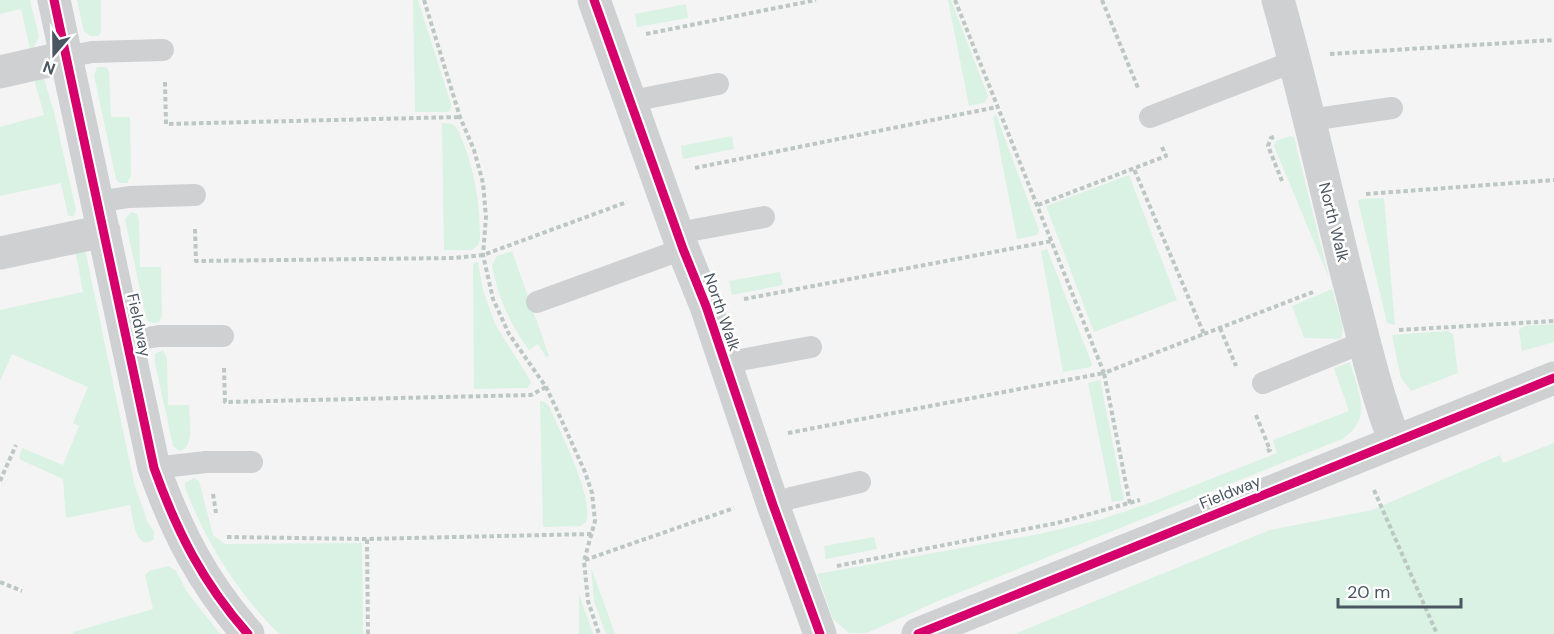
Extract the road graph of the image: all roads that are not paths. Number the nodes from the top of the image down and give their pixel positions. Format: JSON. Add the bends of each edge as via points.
{"nodes":[{"id":1,"x":54,"y":0,"type":"edge"},
{"id":2,"x":594,"y":0,"type":"edge"},
{"id":3,"x":1278,"y":0,"type":"edge"},
{"id":4,"x":164,"y":50,"type":"road end"},
{"id":5,"x":66,"y":57,"type":"junction"},
{"id":6,"x":1295,"y":61,"type":"junction"},
{"id":7,"x":0,"y":72,"type":"edge"},
{"id":8,"x":718,"y":84,"type":"dead end"},
{"id":9,"x":631,"y":104,"type":"junction"},
{"id":10,"x":1392,"y":108,"type":"dead end"},
{"id":11,"x":1150,"y":117,"type":"dead end"},
{"id":12,"x":1310,"y":120,"type":"junction"},
{"id":13,"x":195,"y":195,"type":"road end"},
{"id":14,"x":101,"y":216,"type":"junction"},
{"id":15,"x":764,"y":217,"type":"dead end"},
{"id":16,"x":680,"y":242,"type":"junction"},
{"id":17,"x":0,"y":253,"type":"edge"},
{"id":18,"x":537,"y":302,"type":"dead end"},
{"id":19,"x":223,"y":336,"type":"road end"},
{"id":20,"x":1363,"y":337,"type":"junction"},
{"id":21,"x":127,"y":341,"type":"junction"},
{"id":22,"x":811,"y":347,"type":"dead end"},
{"id":23,"x":724,"y":363,"type":"junction"},
{"id":24,"x":1554,"y":378,"type":"edge"},
{"id":25,"x":1263,"y":383,"type":"dead end"},
{"id":26,"x":1395,"y":442,"type":"junction"},
{"id":27,"x":252,"y":462,"type":"dead end"},
{"id":28,"x":154,"y":468,"type":"junction"},
{"id":29,"x":860,"y":483,"type":"dead end"},
{"id":30,"x":772,"y":500,"type":"junction"},
{"id":31,"x":249,"y":634,"type":"edge"},
{"id":32,"x":820,"y":634,"type":"edge"},
{"id":33,"x":918,"y":634,"type":"edge"}],
"edges":[{"from":1,"to":5,"type":"street","name":"Fieldway"},
{"from":2,"to":9,"type":"street","name":"North Walk"},
{"from":3,"to":6,"type":"street","name":"North Walk"},
{"from":4,"to":5,"type":"lane","via":[[92,52]]},
{"from":5,"to":7,"type":"street"},
{"from":5,"to":14,"type":"street","name":"Fieldway"},
{"from":6,"to":11,"type":"lane"},
{"from":6,"to":12,"type":"street","name":"North Walk"},
{"from":8,"to":9,"type":"lane"},
{"from":9,"to":16,"type":"street","name":"North Walk"},
{"from":10,"to":12,"type":"lane"},
{"from":12,"to":20,"type":"street","name":"North Walk"},
{"from":13,"to":14,"type":"lane","via":[[129,196]]},
{"from":14,"to":17,"type":"street"},
{"from":14,"to":21,"type":"street","name":"Fieldway"},
{"from":15,"to":16,"type":"lane","via":[[694,230]]},
{"from":16,"to":18,"type":"lane"},
{"from":16,"to":23,"type":"street","name":"North Walk"},
{"from":19,"to":21,"type":"lane","via":[[159,336]]},
{"from":20,"to":25,"type":"lane"},
{"from":20,"to":26,"type":"street","name":"North Walk"},
{"from":21,"to":28,"type":"street","name":"Fieldway"},
{"from":22,"to":23,"type":"lane"},
{"from":23,"to":30,"type":"street","name":"North Walk"},
{"from":24,"to":26,"type":"street","name":"Fieldway"},
{"from":26,"to":33,"type":"street","name":"Fieldway"},
{"from":27,"to":28,"type":"lane"},
{"from":28,"to":31,"type":"street","name":"Fieldway","via":[[184,541],[204,577]]},
{"from":29,"to":30,"type":"lane"},
{"from":30,"to":32,"type":"street","name":"North Walk"}]}
